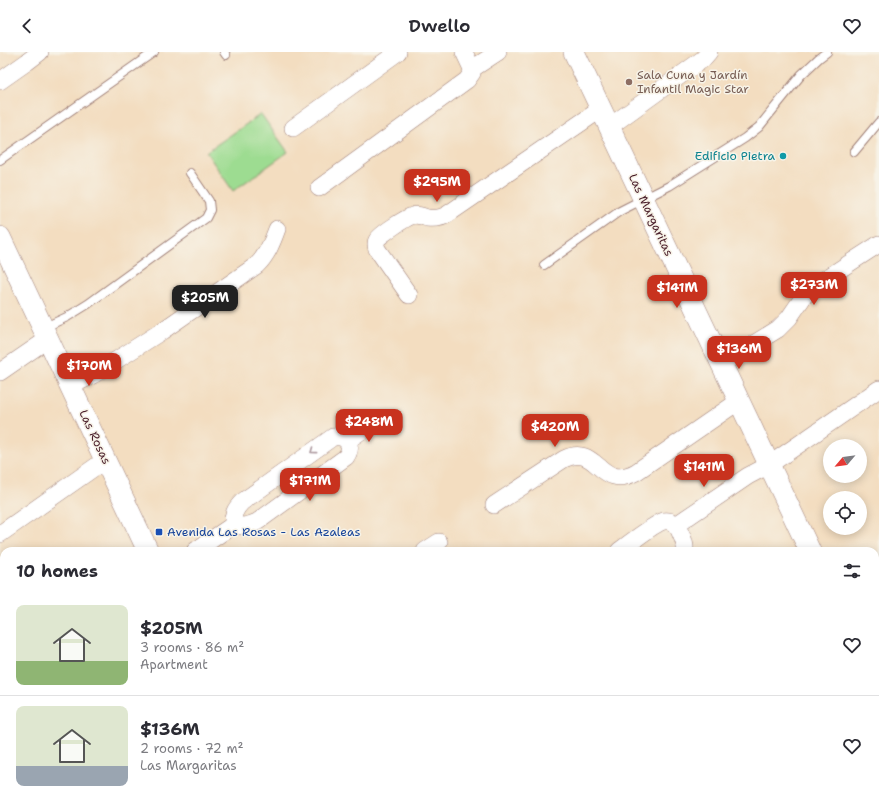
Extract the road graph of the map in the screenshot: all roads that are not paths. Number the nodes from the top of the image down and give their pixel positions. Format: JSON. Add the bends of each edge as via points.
{"nodes":[{"id":1,"x":40,"y":52,"type":"edge"},
{"id":2,"x":154,"y":52,"type":"edge"},
{"id":3,"x":398,"y":52,"type":"edge"},
{"id":4,"x":464,"y":52,"type":"edge"},
{"id":5,"x":498,"y":52,"type":"edge"},
{"id":6,"x":574,"y":52,"type":"edge"},
{"id":7,"x":709,"y":52,"type":"edge"},
{"id":8,"x":827,"y":52,"type":"edge"},
{"id":9,"x":472,"y":69,"type":"junction"},
{"id":10,"x":0,"y":81,"type":"edge"},
{"id":11,"x":601,"y":109,"type":"junction"},
{"id":12,"x":879,"y":122,"type":"edge"},
{"id":13,"x":609,"y":127,"type":"junction"},
{"id":14,"x":293,"y":128,"type":"dead end"},
{"id":15,"x":854,"y":152,"type":"dead end"},
{"id":16,"x":0,"y":160,"type":"edge"},
{"id":17,"x":190,"y":173,"type":"dead end"},
{"id":18,"x":319,"y":188,"type":"dead end"},
{"id":19,"x":644,"y":200,"type":"junction"},
{"id":20,"x":277,"y":229,"type":"dead end"},
{"id":21,"x":1,"y":244,"type":"edge"},
{"id":22,"x":879,"y":244,"type":"edge"},
{"id":23,"x":544,"y":264,"type":"dead end"},
{"id":24,"x":409,"y":295,"type":"dead end"},
{"id":25,"x":46,"y":334,"type":"junction"},
{"id":26,"x":721,"y":364,"type":"junction"},
{"id":27,"x":0,"y":372,"type":"edge"},
{"id":28,"x":70,"y":386,"type":"junction"},
{"id":29,"x":879,"y":389,"type":"edge"},
{"id":30,"x":739,"y":401,"type":"junction"},
{"id":31,"x":374,"y":422,"type":"dead end"},
{"id":32,"x":347,"y":440,"type":"junction"},
{"id":33,"x":105,"y":460,"type":"junction"},
{"id":34,"x":769,"y":465,"type":"junction"},
{"id":35,"x":494,"y":505,"type":"dead end"},
{"id":36,"x":233,"y":525,"type":"junction"},
{"id":37,"x":676,"y":525,"type":"junction"},
{"id":38,"x":0,"y":534,"type":"edge"},
{"id":39,"x":146,"y":547,"type":"edge"},
{"id":40,"x":201,"y":547,"type":"edge"},
{"id":41,"x":625,"y":547,"type":"edge"},
{"id":42,"x":686,"y":547,"type":"edge"},
{"id":43,"x":808,"y":547,"type":"edge"}],
"edges":[{"from":1,"to":10,"type":"street"},
{"from":2,"to":16,"type":"lane"},
{"from":3,"to":14,"type":"street"},
{"from":4,"to":9,"type":"street"},
{"from":5,"to":9,"type":"street"},
{"from":6,"to":11,"type":"street","name":"Las Margaritas"},
{"from":7,"to":13,"type":"street"},
{"from":8,"to":19,"type":"lane","via":[[801,75],[752,133]]},
{"from":9,"to":18,"type":"street","via":[[467,80]]},
{"from":11,"to":13,"type":"street","name":"Las Margaritas"},
{"from":11,"to":24,"type":"street","via":[[443,217],[412,216],[379,237],[376,242],[377,249]]},
{"from":12,"to":15,"type":"lane"},
{"from":13,"to":19,"type":"street","name":"Las Margaritas"},
{"from":17,"to":25,"type":"lane","via":[[209,201],[210,210],[206,218]]},
{"from":19,"to":23,"type":"lane","via":[[620,211]]},
{"from":19,"to":26,"type":"street","name":"Las Margaritas"},
{"from":20,"to":28,"type":"street","via":[[268,251],[257,265],[162,331],[93,375]]},
{"from":21,"to":25,"type":"street","name":"Las Rosas"},
{"from":22,"to":26,"type":"street","via":[[821,280],[804,296],[778,329]]},
{"from":25,"to":27,"type":"street"},
{"from":25,"to":28,"type":"street","name":"Las Rosas"},
{"from":26,"to":30,"type":"street","name":"Las Margaritas"},
{"from":28,"to":33,"type":"street","name":"Las Rosas"},
{"from":29,"to":34,"type":"street"},
{"from":30,"to":34,"type":"street","name":"Las Margaritas"},
{"from":30,"to":35,"type":"street","via":[[629,475],[616,477],[606,473],[588,458],[573,456],[564,459]]},
{"from":31,"to":32,"type":"street"},
{"from":32,"to":36,"type":"street","one_way":true,"via":[[338,436],[333,438],[242,502],[233,514]]},
{"from":32,"to":36,"type":"street","via":[[348,454],[330,469],[257,522],[244,526]]},
{"from":33,"to":38,"type":"street"},
{"from":33,"to":39,"type":"street","name":"Las Rosas"},
{"from":34,"to":37,"type":"street","via":[[748,476]]},
{"from":34,"to":43,"type":"street","name":"Las Margaritas"},
{"from":36,"to":40,"type":"street"},
{"from":37,"to":41,"type":"street","via":[[669,521],[661,522]]},
{"from":37,"to":42,"type":"street"}]}
